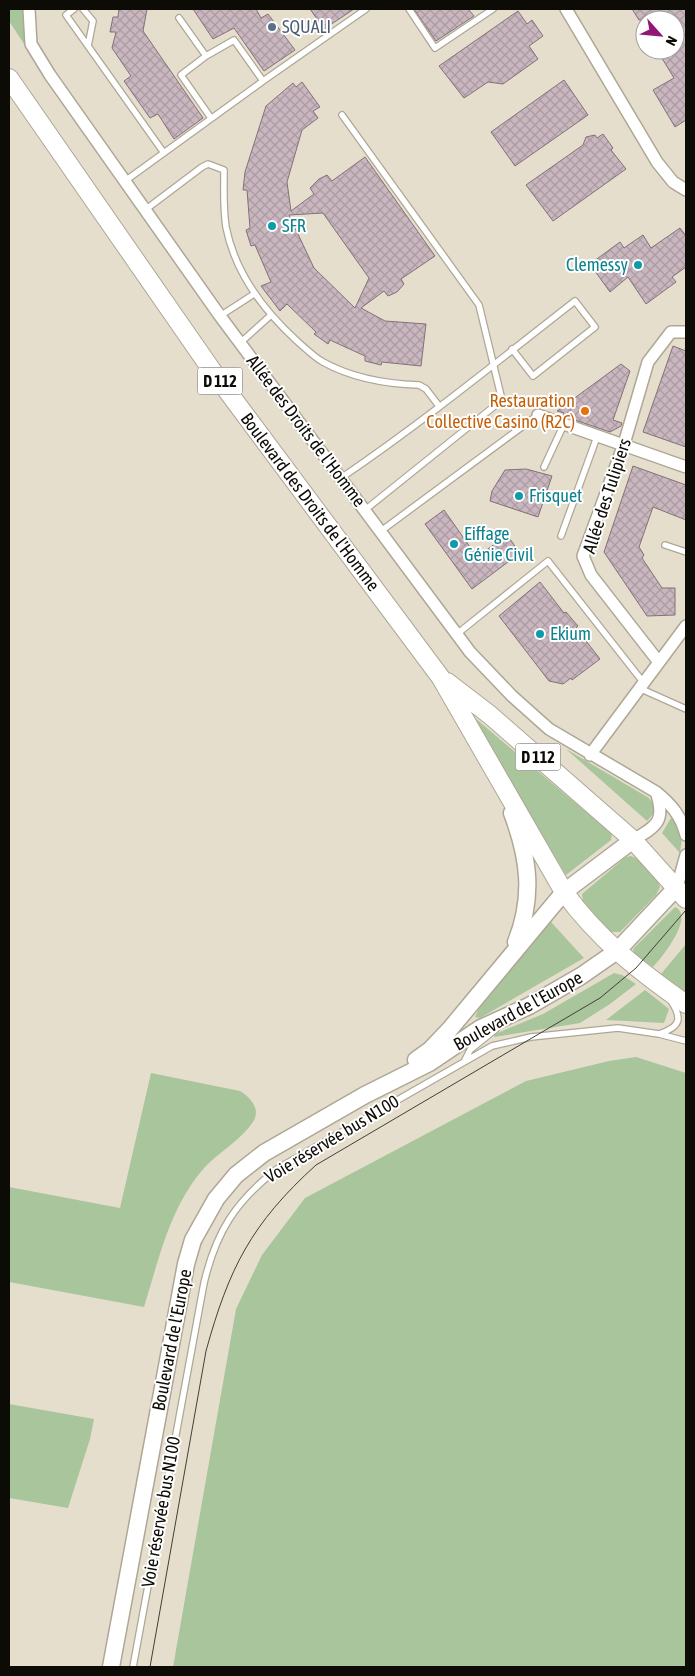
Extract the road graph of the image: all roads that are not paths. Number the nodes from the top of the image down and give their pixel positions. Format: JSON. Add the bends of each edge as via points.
{"nodes":[{"id":1,"x":29,"y":9,"type":"edge"},
{"id":2,"x":74,"y":9,"type":"edge"},
{"id":3,"x":83,"y":9,"type":"edge"},
{"id":4,"x":366,"y":9,"type":"edge"},
{"id":5,"x":409,"y":9,"type":"edge"},
{"id":6,"x":494,"y":9,"type":"edge"},
{"id":7,"x":566,"y":9,"type":"edge"},
{"id":8,"x":179,"y":18,"type":"dead end"},
{"id":9,"x":88,"y":46,"type":"junction"},
{"id":10,"x":206,"y":56,"type":"junction"},
{"id":11,"x":9,"y":78,"type":"edge"},
{"id":12,"x":263,"y":82,"type":"junction"},
{"id":13,"x":342,"y":115,"type":"dead end"},
{"id":14,"x":211,"y":118,"type":"junction"},
{"id":15,"x":164,"y":153,"type":"junction"},
{"id":16,"x":125,"y":181,"type":"junction"},
{"id":17,"x":686,"y":190,"type":"edge"},
{"id":18,"x":145,"y":210,"type":"junction"},
{"id":19,"x":254,"y":294,"type":"junction"},
{"id":20,"x":220,"y":316,"type":"junction"},
{"id":21,"x":270,"y":316,"type":"junction"},
{"id":22,"x":686,"y":332,"type":"edge"},
{"id":23,"x":240,"y":343,"type":"junction"},
{"id":24,"x":512,"y":349,"type":"junction"},
{"id":25,"x":494,"y":364,"type":"junction"},
{"id":26,"x":439,"y":406,"type":"junction"},
{"id":27,"x":538,"y":415,"type":"joint"},
{"id":28,"x":564,"y":422,"type":"junction"},
{"id":29,"x":598,"y":434,"type":"junction"},
{"id":30,"x":624,"y":444,"type":"junction"},
{"id":31,"x":544,"y":467,"type":"dead end"},
{"id":32,"x":686,"y":467,"type":"edge"},
{"id":33,"x":341,"y":478,"type":"junction"},
{"id":34,"x":365,"y":510,"type":"junction"},
{"id":35,"x":381,"y":531,"type":"junction"},
{"id":36,"x":562,"y":536,"type":"dead end"},
{"id":37,"x":665,"y":545,"type":"dead end"},
{"id":38,"x":686,"y":552,"type":"edge"},
{"id":39,"x":686,"y":626,"type":"edge"},
{"id":40,"x":457,"y":634,"type":"junction"},
{"id":41,"x":658,"y":661,"type":"junction"},
{"id":42,"x":441,"y":678,"type":"junction"},
{"id":43,"x":641,"y":685,"type":"junction"},
{"id":44,"x":686,"y":709,"type":"edge"},
{"id":45,"x":590,"y":755,"type":"junction"},
{"id":46,"x":504,"y":790,"type":"junction"},
{"id":47,"x":656,"y":792,"type":"junction"},
{"id":48,"x":686,"y":835,"type":"edge"},
{"id":49,"x":633,"y":840,"type":"junction"},
{"id":50,"x":686,"y":854,"type":"edge"},
{"id":51,"x":564,"y":892,"type":"junction"},
{"id":52,"x":682,"y":893,"type":"edge"},
{"id":53,"x":513,"y":951,"type":"junction"},
{"id":54,"x":617,"y":951,"type":"junction"},
{"id":55,"x":664,"y":988,"type":"junction"},
{"id":56,"x":686,"y":1004,"type":"edge"},
{"id":57,"x":529,"y":1006,"type":"junction"},
{"id":58,"x":659,"y":1034,"type":"junction"},
{"id":59,"x":686,"y":1042,"type":"edge"},
{"id":60,"x":464,"y":1062,"type":"junction"},
{"id":61,"x":365,"y":1095,"type":"junction"},
{"id":62,"x":111,"y":1667,"type":"edge"},
{"id":63,"x":133,"y":1667,"type":"edge"}],
"edges":[{"from":1,"to":16,"type":"street","name":"Allée des Droits de l'Homme","via":[[31,44],[38,58]]},
{"from":2,"to":9,"type":"lane","via":[[66,15]]},
{"from":3,"to":9,"type":"lane","via":[[92,21]]},
{"from":4,"to":12,"type":"lane"},
{"from":5,"to":6,"type":"lane","via":[[435,48]]},
{"from":7,"to":17,"type":"street","via":[[657,162],[674,182]]},
{"from":8,"to":10,"type":"lane"},
{"from":9,"to":15,"type":"lane"},
{"from":10,"to":12,"type":"lane","via":[[234,40]]},
{"from":10,"to":14,"type":"lane","via":[[181,75]]},
{"from":11,"to":42,"type":"main road","name":"Boulevard des Droits de l'Homme","number":"D 112","via":[[211,370]]},
{"from":12,"to":14,"type":"lane"},
{"from":13,"to":25,"type":"lane","via":[[479,305]]},
{"from":14,"to":15,"type":"lane"},
{"from":15,"to":16,"type":"lane"},
{"from":16,"to":18,"type":"street","name":"Allée des Droits de l'Homme"},
{"from":18,"to":19,"type":"lane","via":[[202,167],[214,164],[224,170],[226,228],[234,255]]},
{"from":18,"to":20,"type":"street","name":"Allée des Droits de l'Homme"},
{"from":19,"to":20,"type":"lane"},
{"from":19,"to":21,"type":"lane"},
{"from":20,"to":23,"type":"street","name":"Allée des Droits de l'Homme"},
{"from":21,"to":23,"type":"lane"},
{"from":21,"to":26,"type":"lane","via":[[323,362],[365,378],[419,385]]},
{"from":22,"to":30,"type":"street","name":"Allée des Tulipiers","via":[[670,332],[648,362]]},
{"from":23,"to":33,"type":"street","name":"Allée des Droits de l'Homme"},
{"from":24,"to":24,"type":"lane","via":[[575,301],[595,327],[533,376]]},
{"from":24,"to":25,"type":"lane"},
{"from":25,"to":26,"type":"lane"},
{"from":25,"to":34,"type":"lane","via":[[502,400]]},
{"from":26,"to":33,"type":"lane"},
{"from":27,"to":28,"type":"street"},
{"from":27,"to":35,"type":"lane"},
{"from":28,"to":29,"type":"street"},
{"from":28,"to":31,"type":"lane"},
{"from":29,"to":30,"type":"street"},
{"from":29,"to":36,"type":"lane"},
{"from":30,"to":32,"type":"street"},
{"from":30,"to":41,"type":"street","name":"Allée des Tulipiers","via":[[583,556],[590,575]]},
{"from":33,"to":34,"type":"street","name":"Allée des Droits de l'Homme"},
{"from":34,"to":35,"type":"street","name":"Allée des Droits de l'Homme"},
{"from":35,"to":40,"type":"street","name":"Allée des Droits de l'Homme"},
{"from":37,"to":38,"type":"lane"},
{"from":39,"to":41,"type":"street"},
{"from":40,"to":43,"type":"lane","via":[[548,561]]},
{"from":40,"to":45,"type":"street","name":"Allée des Droits de l'Homme","via":[[512,696],[549,729]]},
{"from":41,"to":43,"type":"street"},
{"from":42,"to":46,"type":"main road","name":"Boulevard des Droits de l'Homme","number":"D 112"},
{"from":42,"to":49,"type":"main road","name":"Boulevard des Droits de l'Homme","number":"D 112","via":[[490,715]]},
{"from":43,"to":44,"type":"lane"},
{"from":43,"to":45,"type":"street"},
{"from":45,"to":47,"type":"street","name":"Allée des Droits de l'Homme"},
{"from":46,"to":51,"type":"main road","name":"Boulevard des Droits de l'Homme","number":"D 112"},
{"from":46,"to":53,"type":"street","name":"Boulevard de l'Europe","via":[[521,837],[529,874],[525,914]]},
{"from":47,"to":48,"type":"street","name":"Allée des Droits de l'Homme","via":[[672,805]]},
{"from":47,"to":49,"type":"street","via":[[661,816],[649,831]]},
{"from":49,"to":51,"type":"street","name":"Boulevard de l'Europe"},
{"from":49,"to":52,"type":"main road","name":"Boulevard des Droits de l'Homme"},
{"from":50,"to":52,"type":"street"},
{"from":51,"to":53,"type":"street","name":"Boulevard de l'Europe"},
{"from":51,"to":54,"type":"main road","name":"Boulevard des Droits de l'Homme","via":[[584,920]]},
{"from":52,"to":54,"type":"street","name":"Boulevard de l'Europe"},
{"from":53,"to":61,"type":"street","name":"Boulevard de l'Europe","via":[[430,1050]]},
{"from":54,"to":55,"type":"main road","name":"Boulevard des Droits de l'Homme"},
{"from":54,"to":57,"type":"street","name":"Boulevard de l'Europe","via":[[582,976]]},
{"from":55,"to":56,"type":"main road","name":"Boulevard des Droits de l'Homme"},
{"from":55,"to":58,"type":"lane","via":[[678,1011],[678,1017],[673,1028]]},
{"from":57,"to":60,"type":"lane","via":[[481,1040],[470,1050]]},
{"from":57,"to":61,"type":"street","name":"Boulevard de l'Europe","via":[[481,1028],[429,1063]]},
{"from":58,"to":59,"type":"lane","name":"Voie réservée bus N100"},
{"from":58,"to":60,"type":"lane","name":"Voie réservée bus N100","via":[[618,1028],[531,1037],[492,1046]]},
{"from":60,"to":63,"type":"lane","name":"Voie réservée bus N100","via":[[277,1169],[245,1196],[221,1232],[204,1283]]},
{"from":61,"to":62,"type":"street","name":"Boulevard de l'Europe","via":[[264,1153],[236,1175],[216,1198],[193,1240]]}]}
